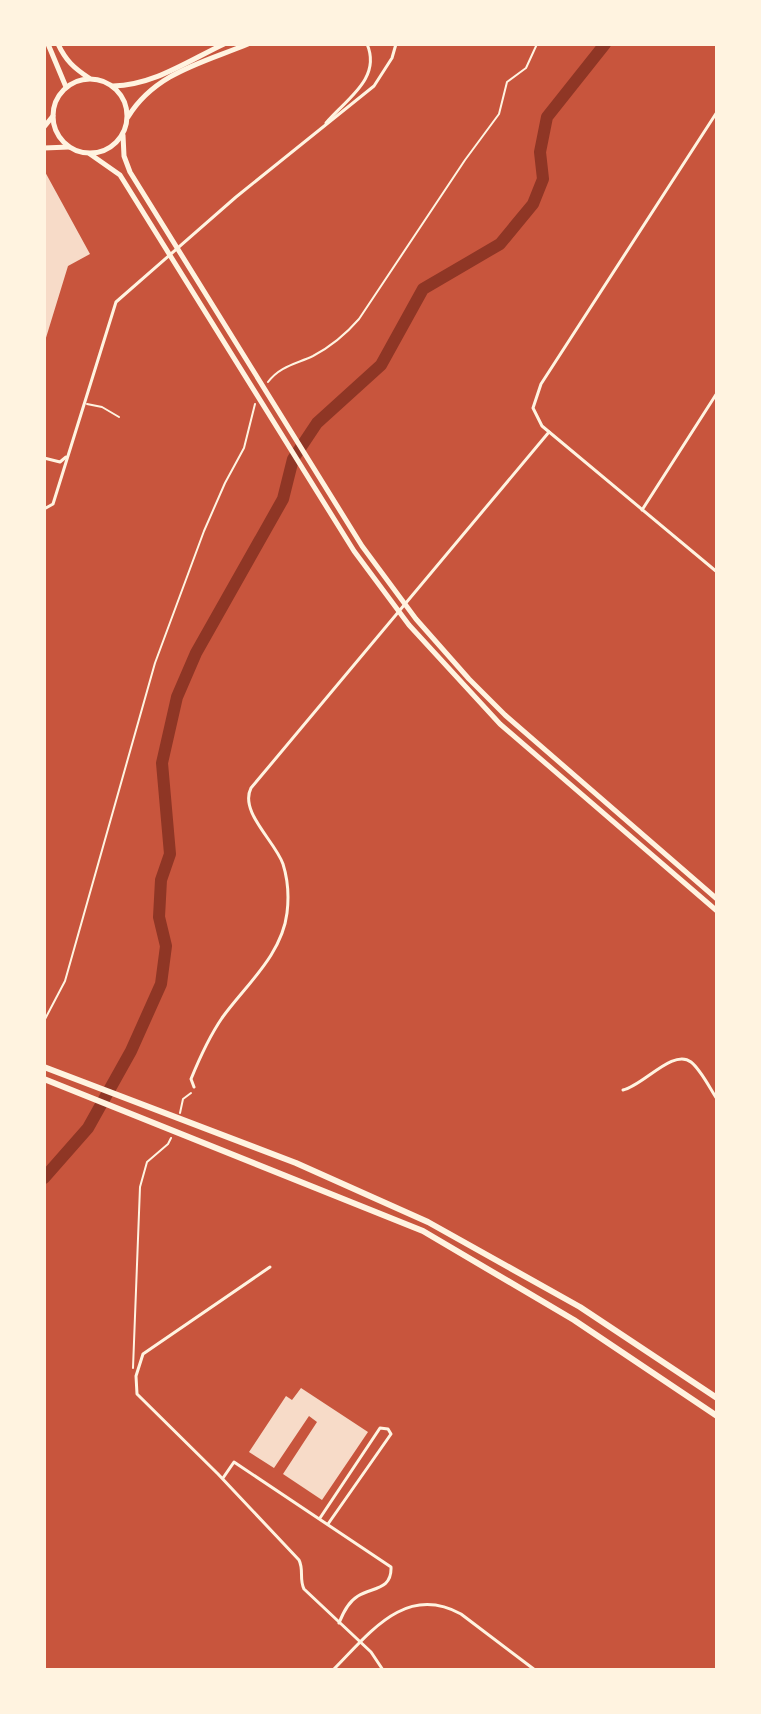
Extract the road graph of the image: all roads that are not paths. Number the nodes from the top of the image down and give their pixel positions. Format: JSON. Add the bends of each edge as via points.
{"nodes":[{"id":1,"x":48,"y":44,"type":"edge"},
{"id":2,"x":58,"y":44,"type":"edge"},
{"id":3,"x":224,"y":44,"type":"edge"},
{"id":4,"x":248,"y":44,"type":"edge"},
{"id":5,"x":367,"y":44,"type":"edge"},
{"id":6,"x":396,"y":44,"type":"edge"},
{"id":7,"x":91,"y":79,"type":"junction"},
{"id":8,"x":113,"y":86,"type":"junction"},
{"id":9,"x":66,"y":88,"type":"junction"},
{"id":10,"x":717,"y":112,"type":"edge"},
{"id":11,"x":53,"y":116,"type":"junction"},
{"id":12,"x":128,"y":117,"type":"junction"},
{"id":13,"x":44,"y":127,"type":"edge"},
{"id":14,"x":322,"y":129,"type":"junction"},
{"id":15,"x":123,"y":135,"type":"junction"},
{"id":16,"x":69,"y":147,"type":"junction"},
{"id":17,"x":44,"y":148,"type":"edge"},
{"id":18,"x":90,"y":154,"type":"junction"},
{"id":19,"x":717,"y":393,"type":"edge"},
{"id":20,"x":83,"y":403,"type":"junction"},
{"id":21,"x":119,"y":417,"type":"dead end"},
{"id":22,"x":549,"y":432,"type":"junction"},
{"id":23,"x":69,"y":454,"type":"junction"},
{"id":24,"x":44,"y":458,"type":"edge"},
{"id":25,"x":44,"y":509,"type":"edge"},
{"id":26,"x":642,"y":510,"type":"junction"},
{"id":27,"x":717,"y":572,"type":"edge"},
{"id":28,"x":717,"y":899,"type":"edge"},
{"id":29,"x":717,"y":911,"type":"edge"},
{"id":30,"x":44,"y":1067,"type":"edge"},
{"id":31,"x":44,"y":1079,"type":"edge"},
{"id":32,"x":194,"y":1087,"type":"road end"},
{"id":33,"x":623,"y":1090,"type":"dead end"},
{"id":34,"x":717,"y":1099,"type":"edge"},
{"id":35,"x":270,"y":1267,"type":"dead end"},
{"id":36,"x":717,"y":1398,"type":"edge"},
{"id":37,"x":717,"y":1416,"type":"edge"},
{"id":38,"x":222,"y":1480,"type":"junction"},
{"id":39,"x":320,"y":1519,"type":"junction"},
{"id":40,"x":328,"y":1524,"type":"junction"},
{"id":41,"x":339,"y":1623,"type":"junction"},
{"id":42,"x":359,"y":1644,"type":"junction"},
{"id":43,"x":333,"y":1670,"type":"edge"},
{"id":44,"x":383,"y":1670,"type":"edge"},
{"id":45,"x":535,"y":1670,"type":"edge"}],
"edges":[{"from":1,"to":9,"type":"main road"},
{"from":2,"to":7,"type":"main road","via":[[72,67]]},
{"from":3,"to":8,"type":"main road","via":[[156,78]]},
{"from":4,"to":12,"type":"main road","via":[[159,83],[139,98]]},
{"from":5,"to":14,"type":"street","via":[[369,74]]},
{"from":6,"to":14,"type":"street","via":[[374,86]]},
{"from":7,"to":8,"type":"main road"},
{"from":7,"to":9,"type":"main road"},
{"from":8,"to":12,"type":"main road"},
{"from":9,"to":11,"type":"main road"},
{"from":10,"to":22,"type":"street","via":[[541,384],[533,408]]},
{"from":11,"to":13,"type":"main road"},
{"from":11,"to":16,"type":"main road","via":[[57,134]]},
{"from":12,"to":15,"type":"main road"},
{"from":14,"to":20,"type":"street","via":[[124,293],[110,313]]},
{"from":15,"to":18,"type":"main road","via":[[109,149]]},
{"from":15,"to":28,"type":"main road","via":[[130,172],[362,546],[416,619],[505,715]]},
{"from":16,"to":17,"type":"main road"},
{"from":16,"to":18,"type":"main road"},
{"from":18,"to":29,"type":"main road","via":[[120,175],[354,551],[409,625],[500,724]]},
{"from":19,"to":26,"type":"street"},
{"from":20,"to":21,"type":"street"},
{"from":20,"to":23,"type":"street"},
{"from":22,"to":26,"type":"street"},
{"from":22,"to":32,"type":"street","via":[[251,788],[249,809],[282,863],[286,919],[268,960],[205,1045],[191,1079]]},
{"from":23,"to":24,"type":"street","via":[[60,462]]},
{"from":23,"to":25,"type":"street","via":[[53,504]]},
{"from":26,"to":27,"type":"street"},
{"from":30,"to":36,"type":"highway","via":[[296,1163],[428,1222],[580,1307]]},
{"from":31,"to":37,"type":"highway","via":[[423,1231],[574,1320]]},
{"from":33,"to":34,"type":"street","via":[[673,1059],[684,1058]]},
{"from":35,"to":38,"type":"street","via":[[143,1354],[136,1376],[142,1402]]},
{"from":38,"to":39,"type":"street","via":[[234,1462]]},
{"from":38,"to":41,"type":"street","via":[[299,1560],[304,1589]]},
{"from":39,"to":40,"type":"street"},
{"from":39,"to":40,"type":"street","via":[[380,1428],[388,1429],[391,1434]]},
{"from":40,"to":41,"type":"street","via":[[392,1572],[383,1587],[354,1598]]},
{"from":41,"to":42,"type":"street"},
{"from":42,"to":43,"type":"street"},
{"from":42,"to":44,"type":"street"},
{"from":42,"to":45,"type":"street","via":[[398,1611],[428,1603],[461,1614]]}]}
